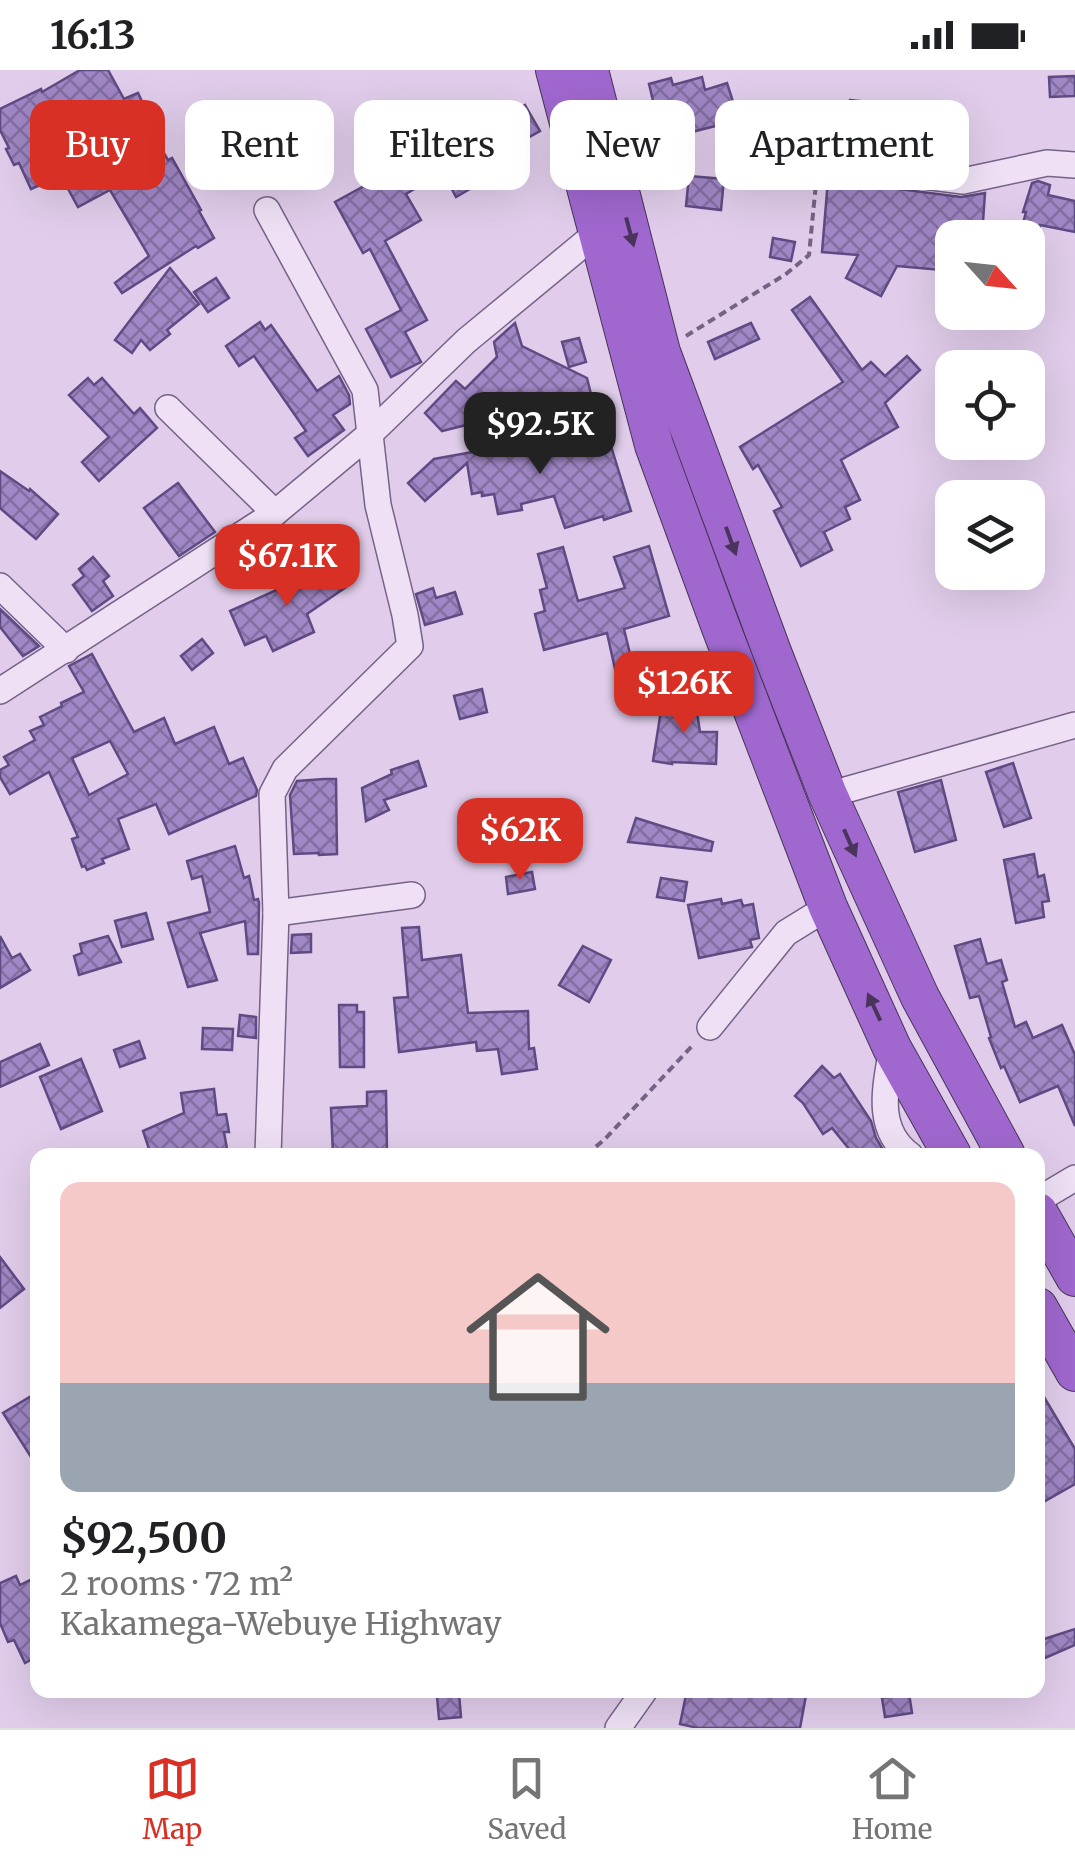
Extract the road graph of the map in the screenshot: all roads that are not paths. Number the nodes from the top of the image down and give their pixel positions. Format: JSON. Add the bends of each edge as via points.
{"nodes":[{"id":1,"x":555,"y":70,"type":"edge"},
{"id":2,"x":588,"y":70,"type":"edge"},
{"id":3,"x":1075,"y":165,"type":"edge"},
{"id":4,"x":969,"y":180,"type":"edge"},
{"id":5,"x":267,"y":210,"type":"dead end"},
{"id":6,"x":598,"y":232,"type":"junction"},
{"id":7,"x":168,"y":408,"type":"dead end"},
{"id":8,"x":371,"y":433,"type":"junction"},
{"id":9,"x":275,"y":513,"type":"junction"},
{"id":10,"x":0,"y":586,"type":"edge"},
{"id":11,"x":66,"y":650,"type":"junction"},
{"id":12,"x":0,"y":691,"type":"edge"},
{"id":13,"x":1075,"y":726,"type":"edge"},
{"id":14,"x":828,"y":795,"type":"junction"},
{"id":15,"x":412,"y":895,"type":"dead end"},
{"id":16,"x":828,"y":908,"type":"junction"},
{"id":17,"x":276,"y":913,"type":"junction"},
{"id":18,"x":710,"y":1027,"type":"road end"},
{"id":19,"x":892,"y":1048,"type":"junction"},
{"id":20,"x":268,"y":1148,"type":"edge"},
{"id":21,"x":903,"y":1148,"type":"edge"},
{"id":22,"x":948,"y":1148,"type":"edge"},
{"id":23,"x":1002,"y":1148,"type":"edge"},
{"id":24,"x":1075,"y":1178,"type":"edge"},
{"id":25,"x":1045,"y":1196,"type":"edge"},
{"id":26,"x":1045,"y":1224,"type":"edge"},
{"id":27,"x":1075,"y":1278,"type":"edge"},
{"id":28,"x":1045,"y":1320,"type":"edge"},
{"id":29,"x":1075,"y":1372,"type":"edge"},
{"id":30,"x":639,"y":1698,"type":"edge"},
{"id":31,"x":618,"y":1728,"type":"edge"}],
"edges":[{"from":1,"to":6,"type":"highway"},
{"from":2,"to":14,"type":"highway","one_way":true,"via":[[661,352]]},
{"from":3,"to":4,"type":"street","via":[[1046,163]]},
{"from":5,"to":8,"type":"street","via":[[365,390]]},
{"from":6,"to":8,"type":"street","via":[[466,341]]},
{"from":6,"to":16,"type":"highway","via":[[654,445]]},
{"from":7,"to":9,"type":"street"},
{"from":8,"to":9,"type":"street"},
{"from":8,"to":17,"type":"street","via":[[378,505],[410,646],[285,769],[272,794]]},
{"from":9,"to":11,"type":"street"},
{"from":10,"to":11,"type":"street"},
{"from":11,"to":12,"type":"street"},
{"from":13,"to":14,"type":"street"},
{"from":14,"to":23,"type":"highway","one_way":true,"via":[[920,998]]},
{"from":15,"to":17,"type":"street"},
{"from":16,"to":18,"type":"street","via":[[786,934]]},
{"from":19,"to":16,"type":"highway","one_way":true},
{"from":17,"to":20,"type":"street"},
{"from":19,"to":21,"type":"street","via":[[884,1107]]},
{"from":19,"to":22,"type":"highway"},
{"from":24,"to":25,"type":"street"},
{"from":26,"to":27,"type":"highway"},
{"from":28,"to":29,"type":"highway"},
{"from":30,"to":31,"type":"street"}]}
